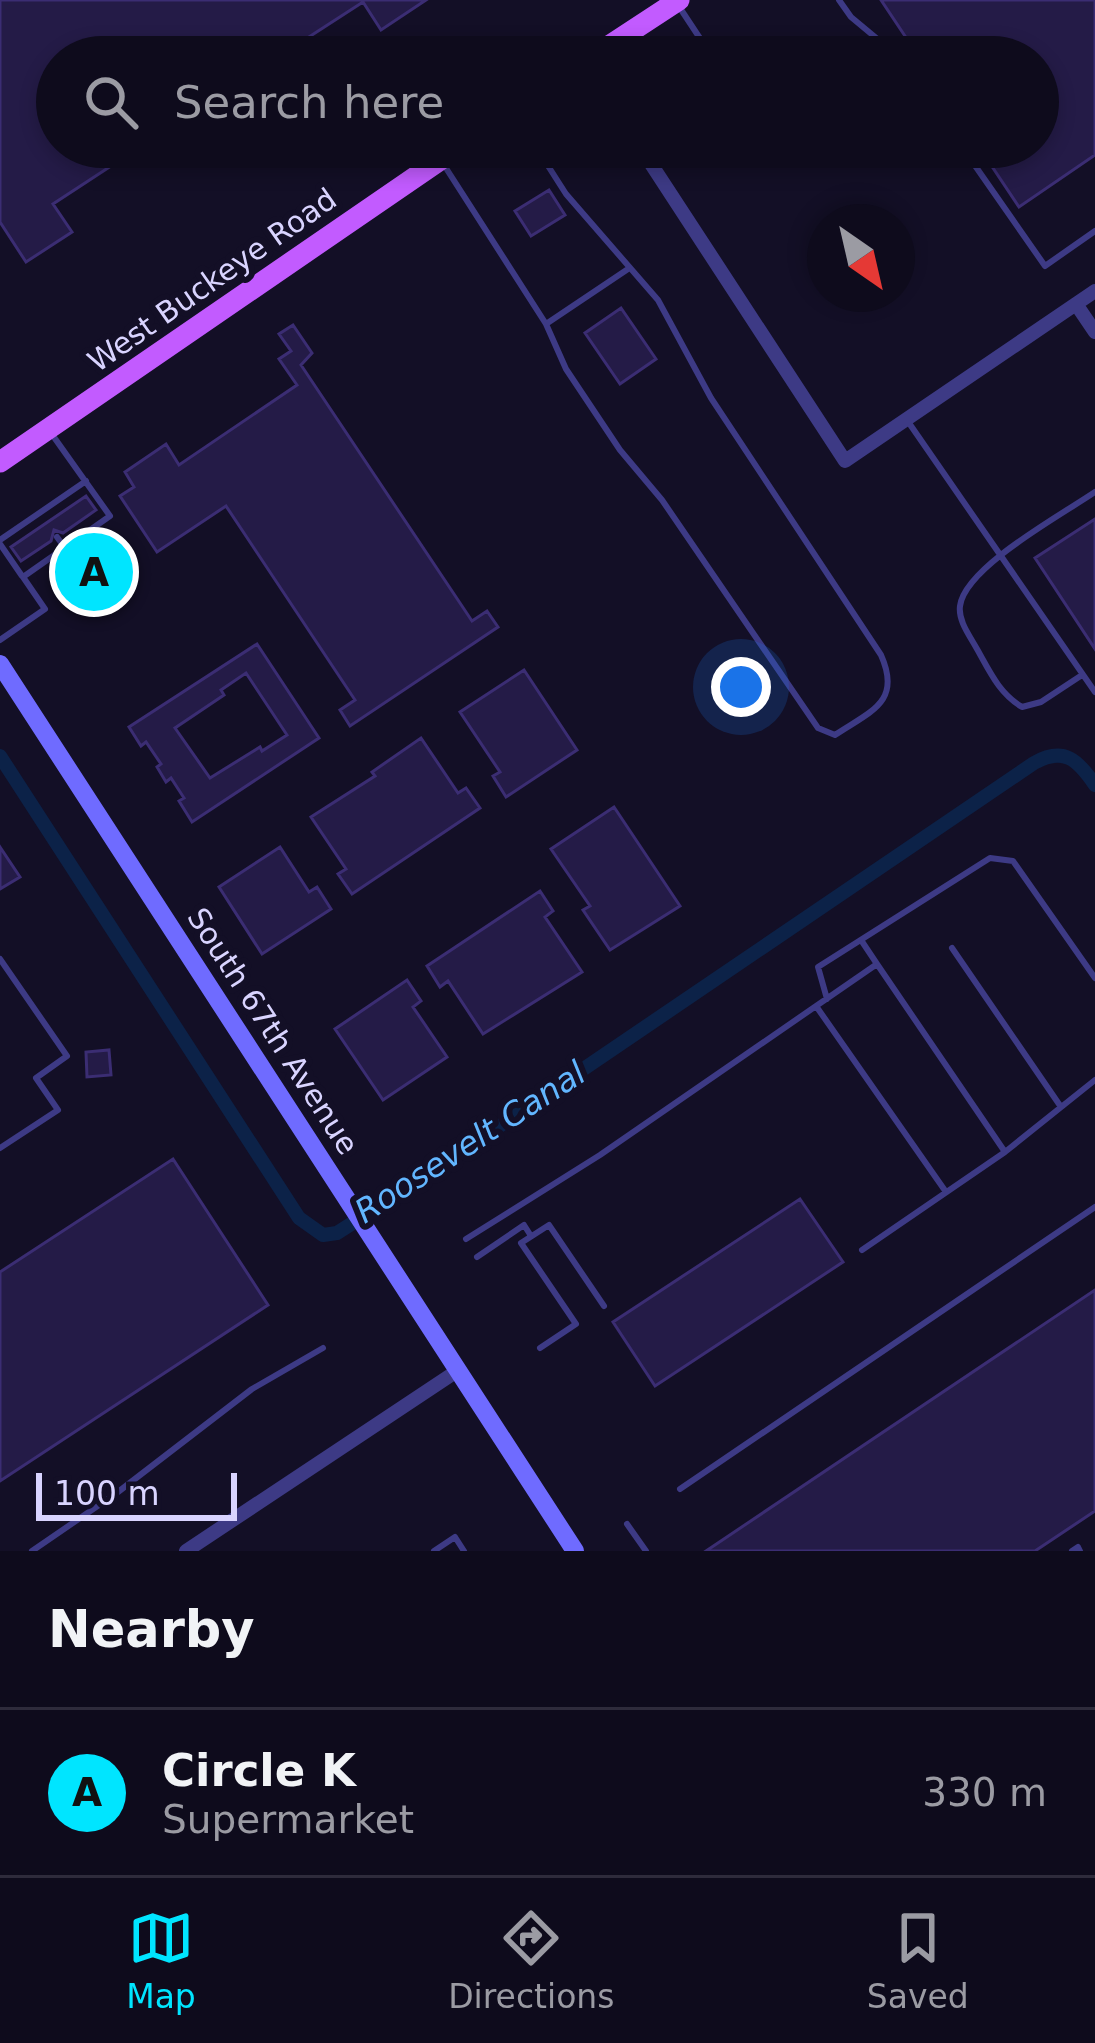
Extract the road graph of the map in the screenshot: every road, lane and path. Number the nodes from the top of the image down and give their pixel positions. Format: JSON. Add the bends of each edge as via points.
{"nodes":[{"id":1,"x":839,"y":0,"type":"edge"},
{"id":2,"x":677,"y":1,"type":"edge"},
{"id":3,"x":624,"y":36,"type":"edge"},
{"id":4,"x":699,"y":36,"type":"edge"},
{"id":5,"x":874,"y":36,"type":"edge"},
{"id":6,"x":428,"y":168,"type":"edge"},
{"id":7,"x":458,"y":168,"type":"edge"},
{"id":8,"x":549,"y":168,"type":"edge"},
{"id":9,"x":654,"y":168,"type":"edge"},
{"id":10,"x":977,"y":168,"type":"edge"},
{"id":11,"x":1095,"y":231,"type":"edge"},
{"id":12,"x":628,"y":269,"type":"junction"},
{"id":13,"x":1095,"y":291,"type":"edge"},
{"id":14,"x":1076,"y":304,"type":"junction"},
{"id":15,"x":546,"y":324,"type":"junction"},
{"id":16,"x":1095,"y":332,"type":"edge"},
{"id":17,"x":907,"y":420,"type":"junction"},
{"id":18,"x":49,"y":429,"type":"junction"},
{"id":19,"x":3,"y":454,"type":"edge"},
{"id":20,"x":86,"y":481,"type":"junction"},
{"id":21,"x":1095,"y":492,"type":"edge"},
{"id":22,"x":40,"y":512,"type":"junction"},
{"id":23,"x":47,"y":522,"type":"dead end"},
{"id":24,"x":57,"y":537,"type":"dead end"},
{"id":25,"x":0,"y":542,"type":"edge"},
{"id":26,"x":64,"y":548,"type":"junction"},
{"id":27,"x":999,"y":556,"type":"junction"},
{"id":28,"x":23,"y":577,"type":"junction"},
{"id":29,"x":0,"y":640,"type":"edge"},
{"id":30,"x":0,"y":664,"type":"edge"},
{"id":31,"x":1082,"y":675,"type":"junction"},
{"id":32,"x":1095,"y":692,"type":"edge"},
{"id":33,"x":860,"y":940,"type":"junction"},
{"id":34,"x":952,"y":948,"type":"dead end"},
{"id":35,"x":0,"y":959,"type":"edge"},
{"id":36,"x":877,"y":964,"type":"junction"},
{"id":37,"x":1095,"y":978,"type":"edge"},
{"id":38,"x":827,"y":999,"type":"junction"},
{"id":39,"x":816,"y":1006,"type":"junction"},
{"id":40,"x":1095,"y":1080,"type":"edge"},
{"id":41,"x":1061,"y":1107,"type":"junction"},
{"id":42,"x":0,"y":1148,"type":"edge"},
{"id":43,"x":1005,"y":1152,"type":"junction"},
{"id":44,"x":946,"y":1192,"type":"junction"},
{"id":45,"x":1095,"y":1207,"type":"edge"},
{"id":46,"x":531,"y":1236,"type":"junction"},
{"id":47,"x":466,"y":1239,"type":"dead end"},
{"id":48,"x":862,"y":1250,"type":"dead end"},
{"id":49,"x":477,"y":1257,"type":"dead end"},
{"id":50,"x":604,"y":1306,"type":"dead end"},
{"id":51,"x":323,"y":1348,"type":"dead end"},
{"id":52,"x":540,"y":1348,"type":"dead end"},
{"id":53,"x":457,"y":1371,"type":"junction"},
{"id":54,"x":680,"y":1489,"type":"dead end"},
{"id":55,"x":627,"y":1524,"type":"dead end"},
{"id":56,"x":571,"y":1550,"type":"edge"},
{"id":57,"x":32,"y":1551,"type":"edge"},
{"id":58,"x":186,"y":1551,"type":"edge"},
{"id":59,"x":434,"y":1551,"type":"edge"},
{"id":60,"x":464,"y":1551,"type":"edge"},
{"id":61,"x":646,"y":1551,"type":"edge"}],
"edges":[{"from":1,"to":5,"type":"lane"},
{"from":2,"to":3,"type":"main road"},
{"from":2,"to":4,"type":"lane"},
{"from":6,"to":18,"type":"main road","name":"West Buckeye Road"},
{"from":7,"to":15,"type":"lane"},
{"from":8,"to":12,"type":"lane"},
{"from":9,"to":17,"type":"street","via":[[845,461]]},
{"from":10,"to":11,"type":"lane","via":[[1045,266]]},
{"from":12,"to":15,"type":"lane"},
{"from":12,"to":15,"type":"lane","via":[[658,299],[712,398],[892,678],[872,710],[835,735],[818,728],[609,434]]},
{"from":13,"to":14,"type":"street"},
{"from":14,"to":16,"type":"street"},
{"from":14,"to":17,"type":"street"},
{"from":17,"to":27,"type":"lane"},
{"from":18,"to":19,"type":"main road","name":"West Buckeye Road"},
{"from":18,"to":20,"type":"lane"},
{"from":20,"to":22,"type":"lane"},
{"from":20,"to":26,"type":"lane","via":[[110,516]]},
{"from":21,"to":27,"type":"lane"},
{"from":22,"to":23,"type":"lane"},
{"from":22,"to":25,"type":"lane"},
{"from":24,"to":26,"type":"lane"},
{"from":25,"to":28,"type":"lane"},
{"from":26,"to":28,"type":"lane"},
{"from":27,"to":31,"type":"lane"},
{"from":27,"to":31,"type":"lane","via":[[966,588],[959,608],[1004,696],[1022,707],[1041,702]]},
{"from":28,"to":29,"type":"lane","via":[[45,608]]},
{"from":30,"to":53,"type":"main road","name":"South 67th Avenue"},
{"from":31,"to":32,"type":"lane"},
{"from":33,"to":36,"type":"lane"},
{"from":33,"to":37,"type":"lane","via":[[990,858],[1013,861]]},
{"from":33,"to":38,"type":"lane","via":[[818,967]]},
{"from":34,"to":41,"type":"lane"},
{"from":35,"to":42,"type":"lane","via":[[68,1056],[36,1078],[58,1110]]},
{"from":36,"to":38,"type":"lane"},
{"from":36,"to":43,"type":"lane"},
{"from":38,"to":39,"type":"lane"},
{"from":39,"to":44,"type":"lane"},
{"from":39,"to":47,"type":"lane"},
{"from":40,"to":41,"type":"lane"},
{"from":41,"to":43,"type":"lane"},
{"from":43,"to":44,"type":"lane"},
{"from":44,"to":48,"type":"lane"},
{"from":45,"to":54,"type":"lane"},
{"from":46,"to":49,"type":"lane","via":[[524,1225]]},
{"from":46,"to":50,"type":"lane","via":[[549,1225]]},
{"from":46,"to":52,"type":"lane","via":[[521,1243],[576,1324]]},
{"from":51,"to":57,"type":"lane","via":[[252,1389]]},
{"from":53,"to":56,"type":"main road","name":"South 67th Avenue"},
{"from":53,"to":58,"type":"street"},
{"from":55,"to":61,"type":"lane"},
{"from":59,"to":60,"type":"lane","via":[[455,1538]]}]}
